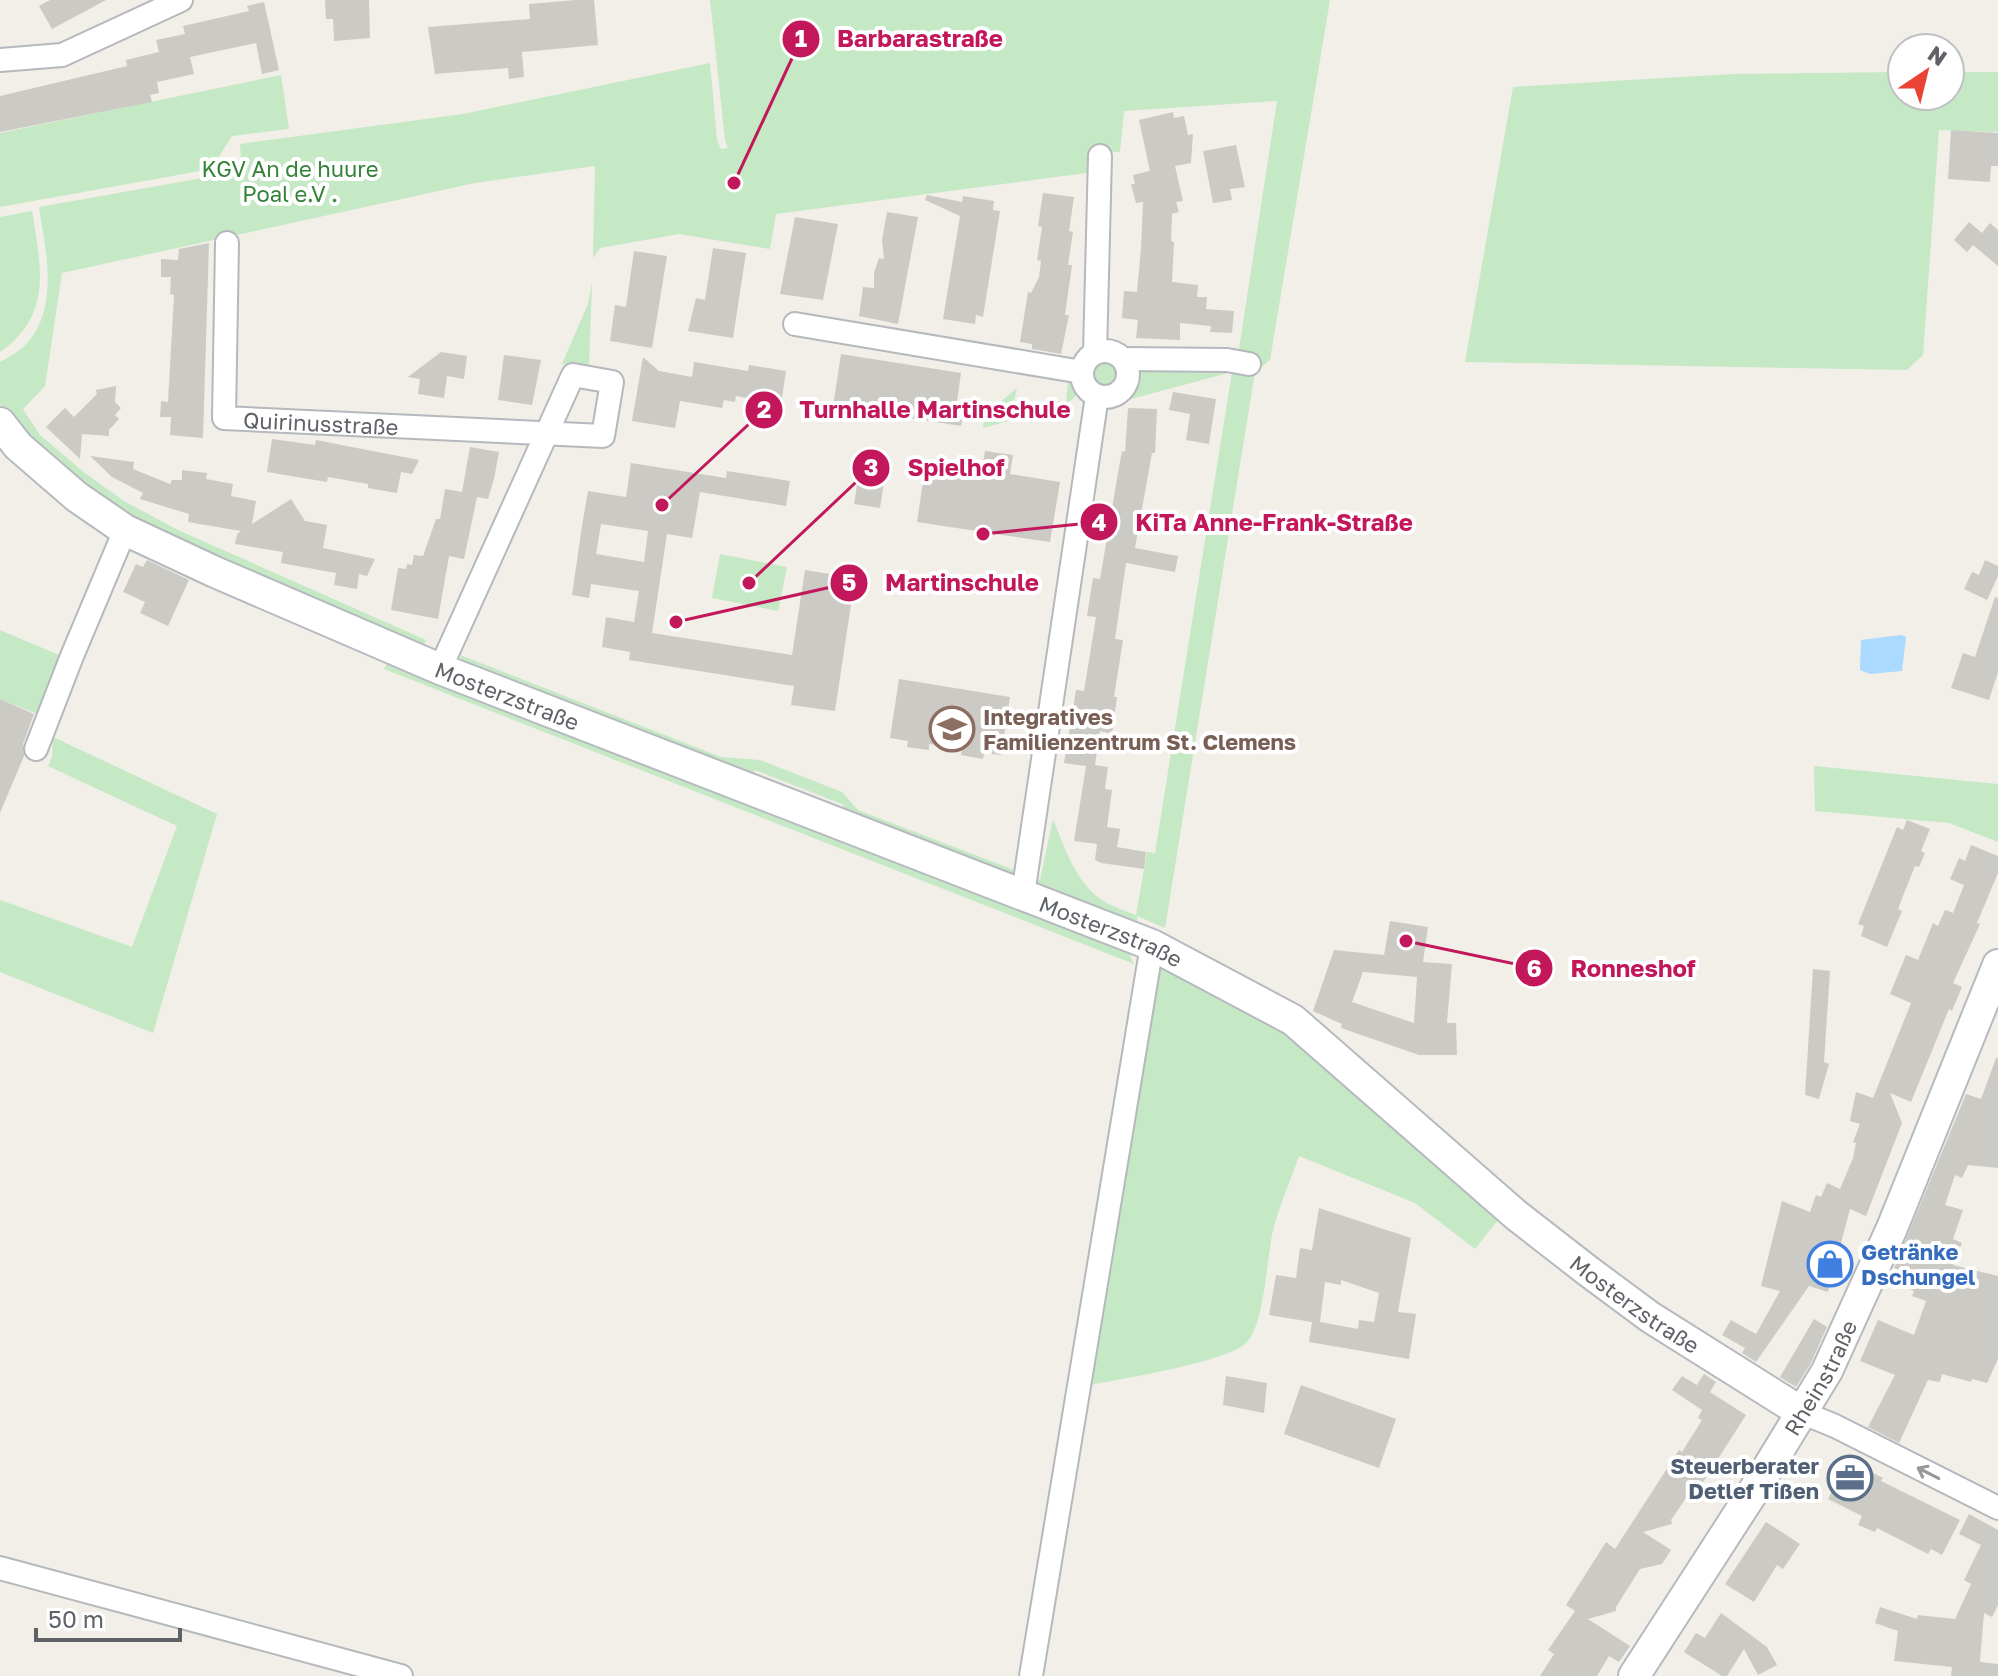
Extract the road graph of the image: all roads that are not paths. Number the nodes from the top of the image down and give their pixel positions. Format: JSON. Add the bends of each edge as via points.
{"nodes":[{"id":1,"x":181,"y":0,"type":"edge"},
{"id":2,"x":0,"y":60,"type":"edge"},
{"id":3,"x":1100,"y":156,"type":"dead end"},
{"id":4,"x":227,"y":243,"type":"dead end"},
{"id":5,"x":795,"y":324,"type":"dead end"},
{"id":6,"x":1123,"y":359,"type":"junction"},
{"id":7,"x":1089,"y":362,"type":"junction"},
{"id":8,"x":1249,"y":364,"type":"dead end"},
{"id":9,"x":1097,"y":396,"type":"junction"},
{"id":10,"x":0,"y":423,"type":"edge"},
{"id":11,"x":125,"y":530,"type":"junction"},
{"id":12,"x":440,"y":669,"type":"junction"},
{"id":13,"x":36,"y":749,"type":"dead end"},
{"id":14,"x":1023,"y":894,"type":"junction"},
{"id":15,"x":1152,"y":945,"type":"junction"},
{"id":16,"x":1998,"y":965,"type":"edge"},
{"id":17,"x":1801,"y":1412,"type":"junction"},
{"id":18,"x":1998,"y":1508,"type":"edge"},
{"id":19,"x":0,"y":1568,"type":"edge"},
{"id":20,"x":401,"y":1676,"type":"edge"},
{"id":21,"x":1031,"y":1676,"type":"edge"},
{"id":22,"x":1634,"y":1676,"type":"edge"}],
"edges":[{"from":1,"to":2,"type":"street","via":[[62,55]]},
{"from":3,"to":7,"type":"street"},
{"from":4,"to":12,"type":"street","name":"Quirinusstraße","via":[[224,418],[545,433]]},
{"from":5,"to":7,"type":"street"},
{"from":6,"to":7,"type":"street","via":[[1110,352]]},
{"from":6,"to":8,"type":"street"},
{"from":6,"to":9,"type":"street","via":[[1128,373],[1124,387],[1112,396]]},
{"from":7,"to":9,"type":"street","via":[[1086,386]]},
{"from":9,"to":14,"type":"street"},
{"from":10,"to":11,"type":"street","name":"Mosterzstraße","via":[[18,446],[77,497]]},
{"from":11,"to":12,"type":"street","name":"Mosterzstraße"},
{"from":11,"to":13,"type":"street"},
{"from":12,"to":14,"type":"street","name":"Mosterzstraße"},
{"from":14,"to":15,"type":"street","name":"Mosterzstraße"},
{"from":15,"to":17,"type":"street","name":"Mosterzstraße","via":[[1293,1020],[1516,1215],[1650,1317]]},
{"from":15,"to":21,"type":"street"},
{"from":16,"to":17,"type":"street","name":"Rheinstraße","via":[[1892,1228],[1827,1371]]},
{"from":18,"to":17,"type":"street","name":"Mosterzstraße","one_way":true},
{"from":17,"to":22,"type":"street","name":"Rheinstraße"},
{"from":19,"to":20,"type":"street"}]}
